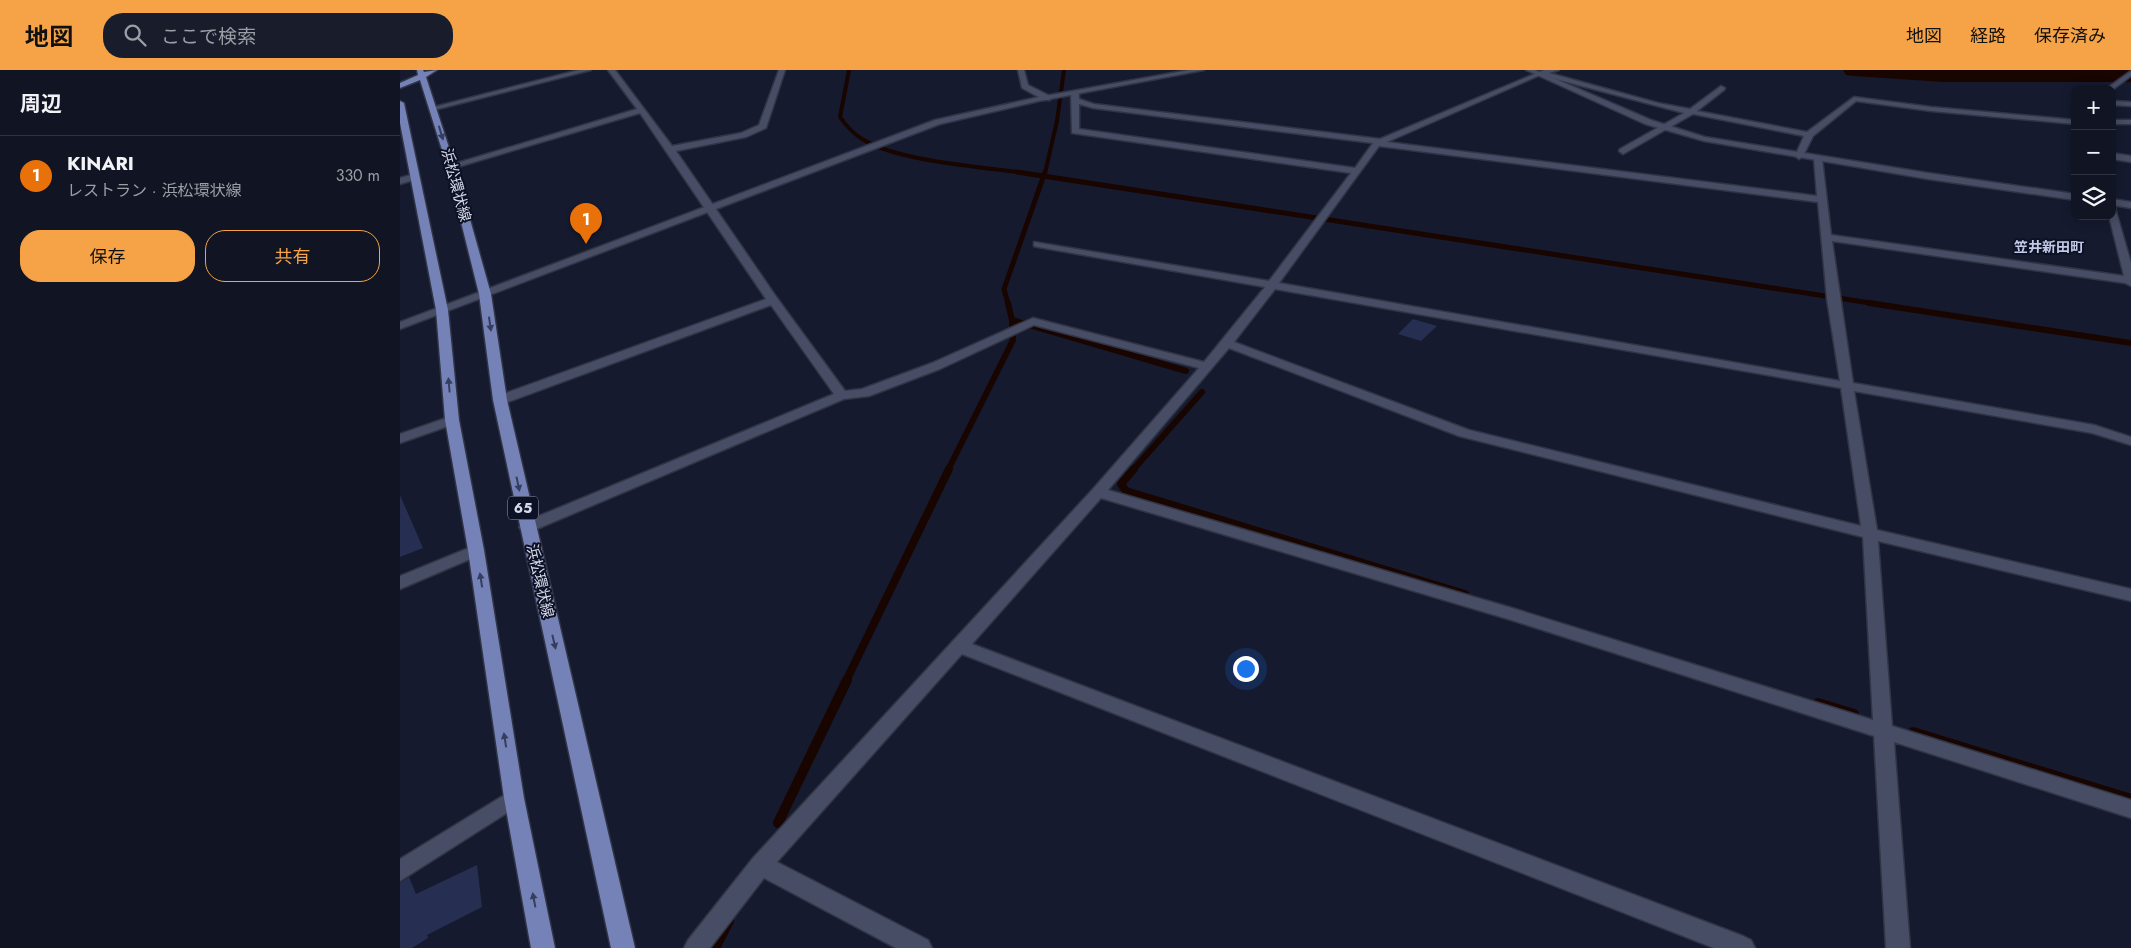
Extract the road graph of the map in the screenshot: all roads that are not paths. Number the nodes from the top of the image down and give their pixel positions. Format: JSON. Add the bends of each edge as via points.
{"nodes":[{"id":1,"x":588,"y":70,"type":"edge"},
{"id":2,"x":611,"y":70,"type":"edge"},
{"id":3,"x":782,"y":70,"type":"edge"},
{"id":4,"x":1022,"y":70,"type":"edge"},
{"id":5,"x":1201,"y":70,"type":"edge"},
{"id":6,"x":1529,"y":70,"type":"edge"},
{"id":7,"x":1556,"y":70,"type":"edge"},
{"id":8,"x":425,"y":72,"type":"edge"},
{"id":9,"x":1539,"y":73,"type":"junction"},
{"id":10,"x":2131,"y":73,"type":"edge"},
{"id":11,"x":2115,"y":85,"type":"edge"},
{"id":12,"x":400,"y":86,"type":"edge"},
{"id":13,"x":1721,"y":88,"type":"dead end"},
{"id":14,"x":1073,"y":95,"type":"junction"},
{"id":15,"x":1050,"y":97,"type":"junction"},
{"id":16,"x":400,"y":103,"type":"edge"},
{"id":17,"x":2116,"y":103,"type":"edge"},
{"id":18,"x":2131,"y":104,"type":"edge"},
{"id":19,"x":434,"y":108,"type":"junction"},
{"id":20,"x":642,"y":110,"type":"junction"},
{"id":21,"x":1691,"y":112,"type":"junction"},
{"id":22,"x":401,"y":119,"type":"edge"},
{"id":23,"x":2071,"y":122,"type":"edge"},
{"id":24,"x":2116,"y":122,"type":"edge"},
{"id":25,"x":2131,"y":122,"type":"edge"},
{"id":26,"x":1663,"y":127,"type":"junction"},
{"id":27,"x":1809,"y":135,"type":"junction"},
{"id":28,"x":1378,"y":142,"type":"junction"},
{"id":29,"x":672,"y":149,"type":"junction"},
{"id":30,"x":1623,"y":151,"type":"dead end"},
{"id":31,"x":1799,"y":156,"type":"junction"},
{"id":32,"x":2116,"y":157,"type":"edge"},
{"id":33,"x":1818,"y":159,"type":"junction"},
{"id":34,"x":2131,"y":159,"type":"edge"},
{"id":35,"x":451,"y":166,"type":"junction"},
{"id":36,"x":1356,"y":171,"type":"junction"},
{"id":37,"x":407,"y":179,"type":"edge"},
{"id":38,"x":2071,"y":196,"type":"edge"},
{"id":39,"x":1823,"y":200,"type":"junction"},
{"id":40,"x":2116,"y":203,"type":"edge"},
{"id":41,"x":2131,"y":205,"type":"edge"},
{"id":42,"x":709,"y":209,"type":"junction"},
{"id":43,"x":2115,"y":220,"type":"edge"},
{"id":44,"x":1825,"y":237,"type":"junction"},
{"id":45,"x":1038,"y":244,"type":"dead end"},
{"id":46,"x":2130,"y":278,"type":"edge"},
{"id":47,"x":1273,"y":285,"type":"junction"},
{"id":48,"x":485,"y":294,"type":"junction"},
{"id":49,"x":773,"y":300,"type":"junction"},
{"id":50,"x":442,"y":310,"type":"junction"},
{"id":51,"x":400,"y":326,"type":"edge"},
{"id":52,"x":1227,"y":343,"type":"junction"},
{"id":53,"x":1207,"y":366,"type":"junction"},
{"id":54,"x":1846,"y":387,"type":"junction"},
{"id":55,"x":842,"y":395,"type":"junction"},
{"id":56,"x":500,"y":400,"type":"junction"},
{"id":57,"x":452,"y":420,"type":"junction"},
{"id":58,"x":400,"y":438,"type":"edge"},
{"id":59,"x":2131,"y":441,"type":"edge"},
{"id":60,"x":1098,"y":492,"type":"junction"},
{"id":61,"x":527,"y":527,"type":"junction"},
{"id":62,"x":1870,"y":533,"type":"junction"},
{"id":63,"x":476,"y":550,"type":"junction"},
{"id":64,"x":400,"y":583,"type":"edge"},
{"id":65,"x":2131,"y":595,"type":"edge"},
{"id":66,"x":959,"y":646,"type":"junction"},
{"id":67,"x":1884,"y":730,"type":"junction"},
{"id":68,"x":514,"y":798,"type":"junction"},
{"id":69,"x":2131,"y":809,"type":"edge"},
{"id":70,"x":761,"y":865,"type":"junction"},
{"id":71,"x":400,"y":871,"type":"edge"},
{"id":72,"x":543,"y":948,"type":"edge"},
{"id":73,"x":623,"y":948,"type":"edge"},
{"id":74,"x":696,"y":948,"type":"edge"},
{"id":75,"x":920,"y":948,"type":"edge"},
{"id":76,"x":1743,"y":948,"type":"edge"},
{"id":77,"x":1898,"y":948,"type":"edge"}],
"edges":[{"from":1,"to":19,"type":"street"},
{"from":2,"to":20,"type":"street"},
{"from":3,"to":29,"type":"street","via":[[762,126],[743,135]]},
{"from":4,"to":15,"type":"street","via":[[1025,86]]},
{"from":5,"to":14,"type":"street"},
{"from":6,"to":9,"type":"street"},
{"from":7,"to":9,"type":"street"},
{"from":8,"to":12,"type":"main road"},
{"from":8,"to":19,"type":"main road","name":"浜松環状線","number":"65"},
{"from":9,"to":21,"type":"street"},
{"from":9,"to":26,"type":"street"},
{"from":9,"to":28,"type":"street"},
{"from":10,"to":11,"type":"street"},
{"from":13,"to":21,"type":"street"},
{"from":14,"to":15,"type":"street"},
{"from":14,"to":28,"type":"street","via":[[1093,106]]},
{"from":14,"to":36,"type":"street","via":[[1075,131]]},
{"from":15,"to":42,"type":"street","via":[[947,120]]},
{"from":16,"to":22,"type":"main road"},
{"from":17,"to":18,"type":"street"},
{"from":19,"to":35,"type":"main road","name":"浜松環状線","number":"65","one_way":true},
{"from":20,"to":29,"type":"street"},
{"from":20,"to":35,"type":"street"},
{"from":21,"to":26,"type":"street"},
{"from":21,"to":27,"type":"street"},
{"from":22,"to":37,"type":"main road"},
{"from":23,"to":27,"type":"street","via":[[1854,100]]},
{"from":24,"to":25,"type":"street"},
{"from":26,"to":30,"type":"street"},
{"from":26,"to":31,"type":"street","via":[[1704,139]]},
{"from":27,"to":31,"type":"street"},
{"from":28,"to":36,"type":"street"},
{"from":28,"to":39,"type":"street"},
{"from":29,"to":42,"type":"street"},
{"from":31,"to":33,"type":"street"},
{"from":32,"to":34,"type":"street"},
{"from":33,"to":38,"type":"street"},
{"from":33,"to":39,"type":"street"},
{"from":35,"to":48,"type":"main road","name":"浜松環状線","number":"65"},
{"from":36,"to":47,"type":"street"},
{"from":37,"to":50,"type":"main road"},
{"from":39,"to":44,"type":"street"},
{"from":40,"to":41,"type":"street"},
{"from":42,"to":48,"type":"street"},
{"from":42,"to":49,"type":"street"},
{"from":43,"to":46,"type":"street"},
{"from":44,"to":46,"type":"street"},
{"from":44,"to":54,"type":"street"},
{"from":45,"to":47,"type":"street"},
{"from":47,"to":52,"type":"street"},
{"from":47,"to":54,"type":"street"},
{"from":48,"to":50,"type":"street"},
{"from":48,"to":56,"type":"main road","name":"浜松環状線","number":"65","one_way":true},
{"from":49,"to":55,"type":"street"},
{"from":49,"to":56,"type":"street"},
{"from":50,"to":51,"type":"street"},
{"from":57,"to":50,"type":"main road","one_way":true},
{"from":52,"to":53,"type":"street"},
{"from":52,"to":62,"type":"street","via":[[1464,434]]},
{"from":53,"to":55,"type":"street","via":[[1033,321],[936,366],[864,393]]},
{"from":53,"to":60,"type":"street"},
{"from":54,"to":59,"type":"street","via":[[2094,429]]},
{"from":54,"to":62,"type":"street"},
{"from":55,"to":61,"type":"street"},
{"from":56,"to":61,"type":"main road","name":"浜松環状線","number":"65","one_way":true},
{"from":57,"to":58,"type":"street"},
{"from":57,"to":63,"type":"main road"},
{"from":60,"to":66,"type":"street"},
{"from":60,"to":67,"type":"street","via":[[1512,614]]},
{"from":61,"to":73,"type":"main road","name":"浜松環状線","number":"65","one_way":true},
{"from":62,"to":65,"type":"street"},
{"from":62,"to":67,"type":"street"},
{"from":63,"to":64,"type":"street"},
{"from":68,"to":63,"type":"main road","one_way":true},
{"from":66,"to":70,"type":"street"},
{"from":66,"to":76,"type":"street"},
{"from":67,"to":69,"type":"street"},
{"from":67,"to":77,"type":"street"},
{"from":68,"to":71,"type":"street"},
{"from":72,"to":68,"type":"main road","one_way":true},
{"from":70,"to":74,"type":"street"},
{"from":70,"to":75,"type":"street"}]}
